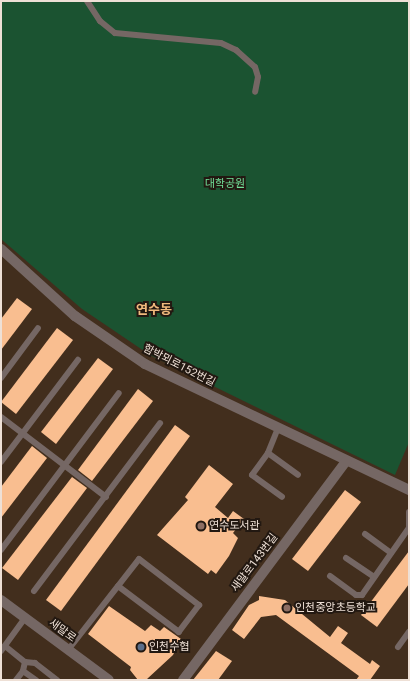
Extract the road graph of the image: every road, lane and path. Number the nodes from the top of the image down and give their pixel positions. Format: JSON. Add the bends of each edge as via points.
{"nodes":[{"id":1,"x":87,"y":1,"type":"edge"},
{"id":2,"x":255,"y":92,"type":"dead end"},
{"id":3,"x":1,"y":249,"type":"edge"},
{"id":4,"x":38,"y":328,"type":"dead end"},
{"id":5,"x":78,"y":360,"type":"dead end"},
{"id":6,"x":1,"y":378,"type":"edge"},
{"id":7,"x":119,"y":393,"type":"dead end"},
{"id":8,"x":1,"y":417,"type":"edge"},
{"id":9,"x":160,"y":423,"type":"dead end"},
{"id":10,"x":278,"y":428,"type":"junction"},
{"id":11,"x":23,"y":433,"type":"junction"},
{"id":12,"x":268,"y":454,"type":"junction"},
{"id":13,"x":346,"y":461,"type":"junction"},
{"id":14,"x":1,"y":462,"type":"edge"},
{"id":15,"x":64,"y":465,"type":"junction"},
{"id":16,"x":298,"y":475,"type":"dead end"},
{"id":17,"x":409,"y":490,"type":"edge"},
{"id":18,"x":106,"y":496,"type":"junction"},
{"id":19,"x":282,"y":497,"type":"dead end"},
{"id":20,"x":409,"y":512,"type":"edge"},
{"id":21,"x":408,"y":529,"type":"edge"},
{"id":22,"x":364,"y":534,"type":"dead end"},
{"id":23,"x":1,"y":550,"type":"edge"},
{"id":24,"x":391,"y":553,"type":"junction"},
{"id":25,"x":346,"y":558,"type":"dead end"},
{"id":26,"x":330,"y":576,"type":"dead end"},
{"id":27,"x":374,"y":577,"type":"junction"},
{"id":28,"x":118,"y":586,"type":"junction"},
{"id":29,"x":34,"y":591,"type":"dead end"},
{"id":30,"x":1,"y":600,"type":"edge"},
{"id":31,"x":25,"y":618,"type":"junction"},
{"id":32,"x":409,"y":632,"type":"edge"},
{"id":33,"x":398,"y":647,"type":"dead end"},
{"id":34,"x":2,"y":649,"type":"edge"},
{"id":35,"x":68,"y":650,"type":"junction"},
{"id":36,"x":25,"y":662,"type":"junction"},
{"id":37,"x":23,"y":671,"type":"junction"},
{"id":38,"x":16,"y":680,"type":"edge"},
{"id":39,"x":36,"y":680,"type":"edge"},
{"id":40,"x":57,"y":680,"type":"edge"},
{"id":41,"x":109,"y":680,"type":"edge"},
{"id":42,"x":184,"y":680,"type":"edge"}],
"edges":[{"from":1,"to":2,"type":"lane","via":[[100,21],[115,33],[221,43],[236,50],[255,67],[258,77]]},
{"from":3,"to":10,"type":"street","name":"함박뫼로152번길","via":[[75,316],[145,364]]},
{"from":4,"to":6,"type":"lane"},
{"from":5,"to":11,"type":"lane"},
{"from":7,"to":15,"type":"lane"},
{"from":8,"to":11,"type":"lane"},
{"from":9,"to":18,"type":"lane"},
{"from":10,"to":12,"type":"lane"},
{"from":10,"to":13,"type":"street","name":"함박뫼로152번길"},
{"from":11,"to":14,"type":"lane"},
{"from":11,"to":15,"type":"lane"},
{"from":12,"to":16,"type":"lane"},
{"from":12,"to":19,"type":"lane","via":[[252,475]]},
{"from":13,"to":17,"type":"street","name":"함박뫼로152번길"},
{"from":13,"to":42,"type":"street","name":"새말로143번길"},
{"from":15,"to":18,"type":"lane"},
{"from":15,"to":23,"type":"lane"},
{"from":18,"to":29,"type":"lane"},
{"from":20,"to":21,"type":"lane"},
{"from":21,"to":24,"type":"lane"},
{"from":22,"to":24,"type":"lane"},
{"from":24,"to":27,"type":"lane"},
{"from":25,"to":27,"type":"lane"},
{"from":26,"to":27,"type":"lane","via":[[356,595],[362,595]]},
{"from":28,"to":28,"type":"lane","via":[[139,559],[199,605],[179,632]]},
{"from":28,"to":35,"type":"lane"},
{"from":30,"to":31,"type":"street","name":"새말로"},
{"from":31,"to":34,"type":"lane"},
{"from":31,"to":35,"type":"street","name":"새말로"},
{"from":32,"to":33,"type":"lane"},
{"from":34,"to":36,"type":"lane"},
{"from":35,"to":41,"type":"street","name":"새말로"},
{"from":36,"to":37,"type":"lane"},
{"from":36,"to":40,"type":"lane","via":[[35,663]]},
{"from":37,"to":38,"type":"lane"},
{"from":37,"to":39,"type":"lane"}]}
